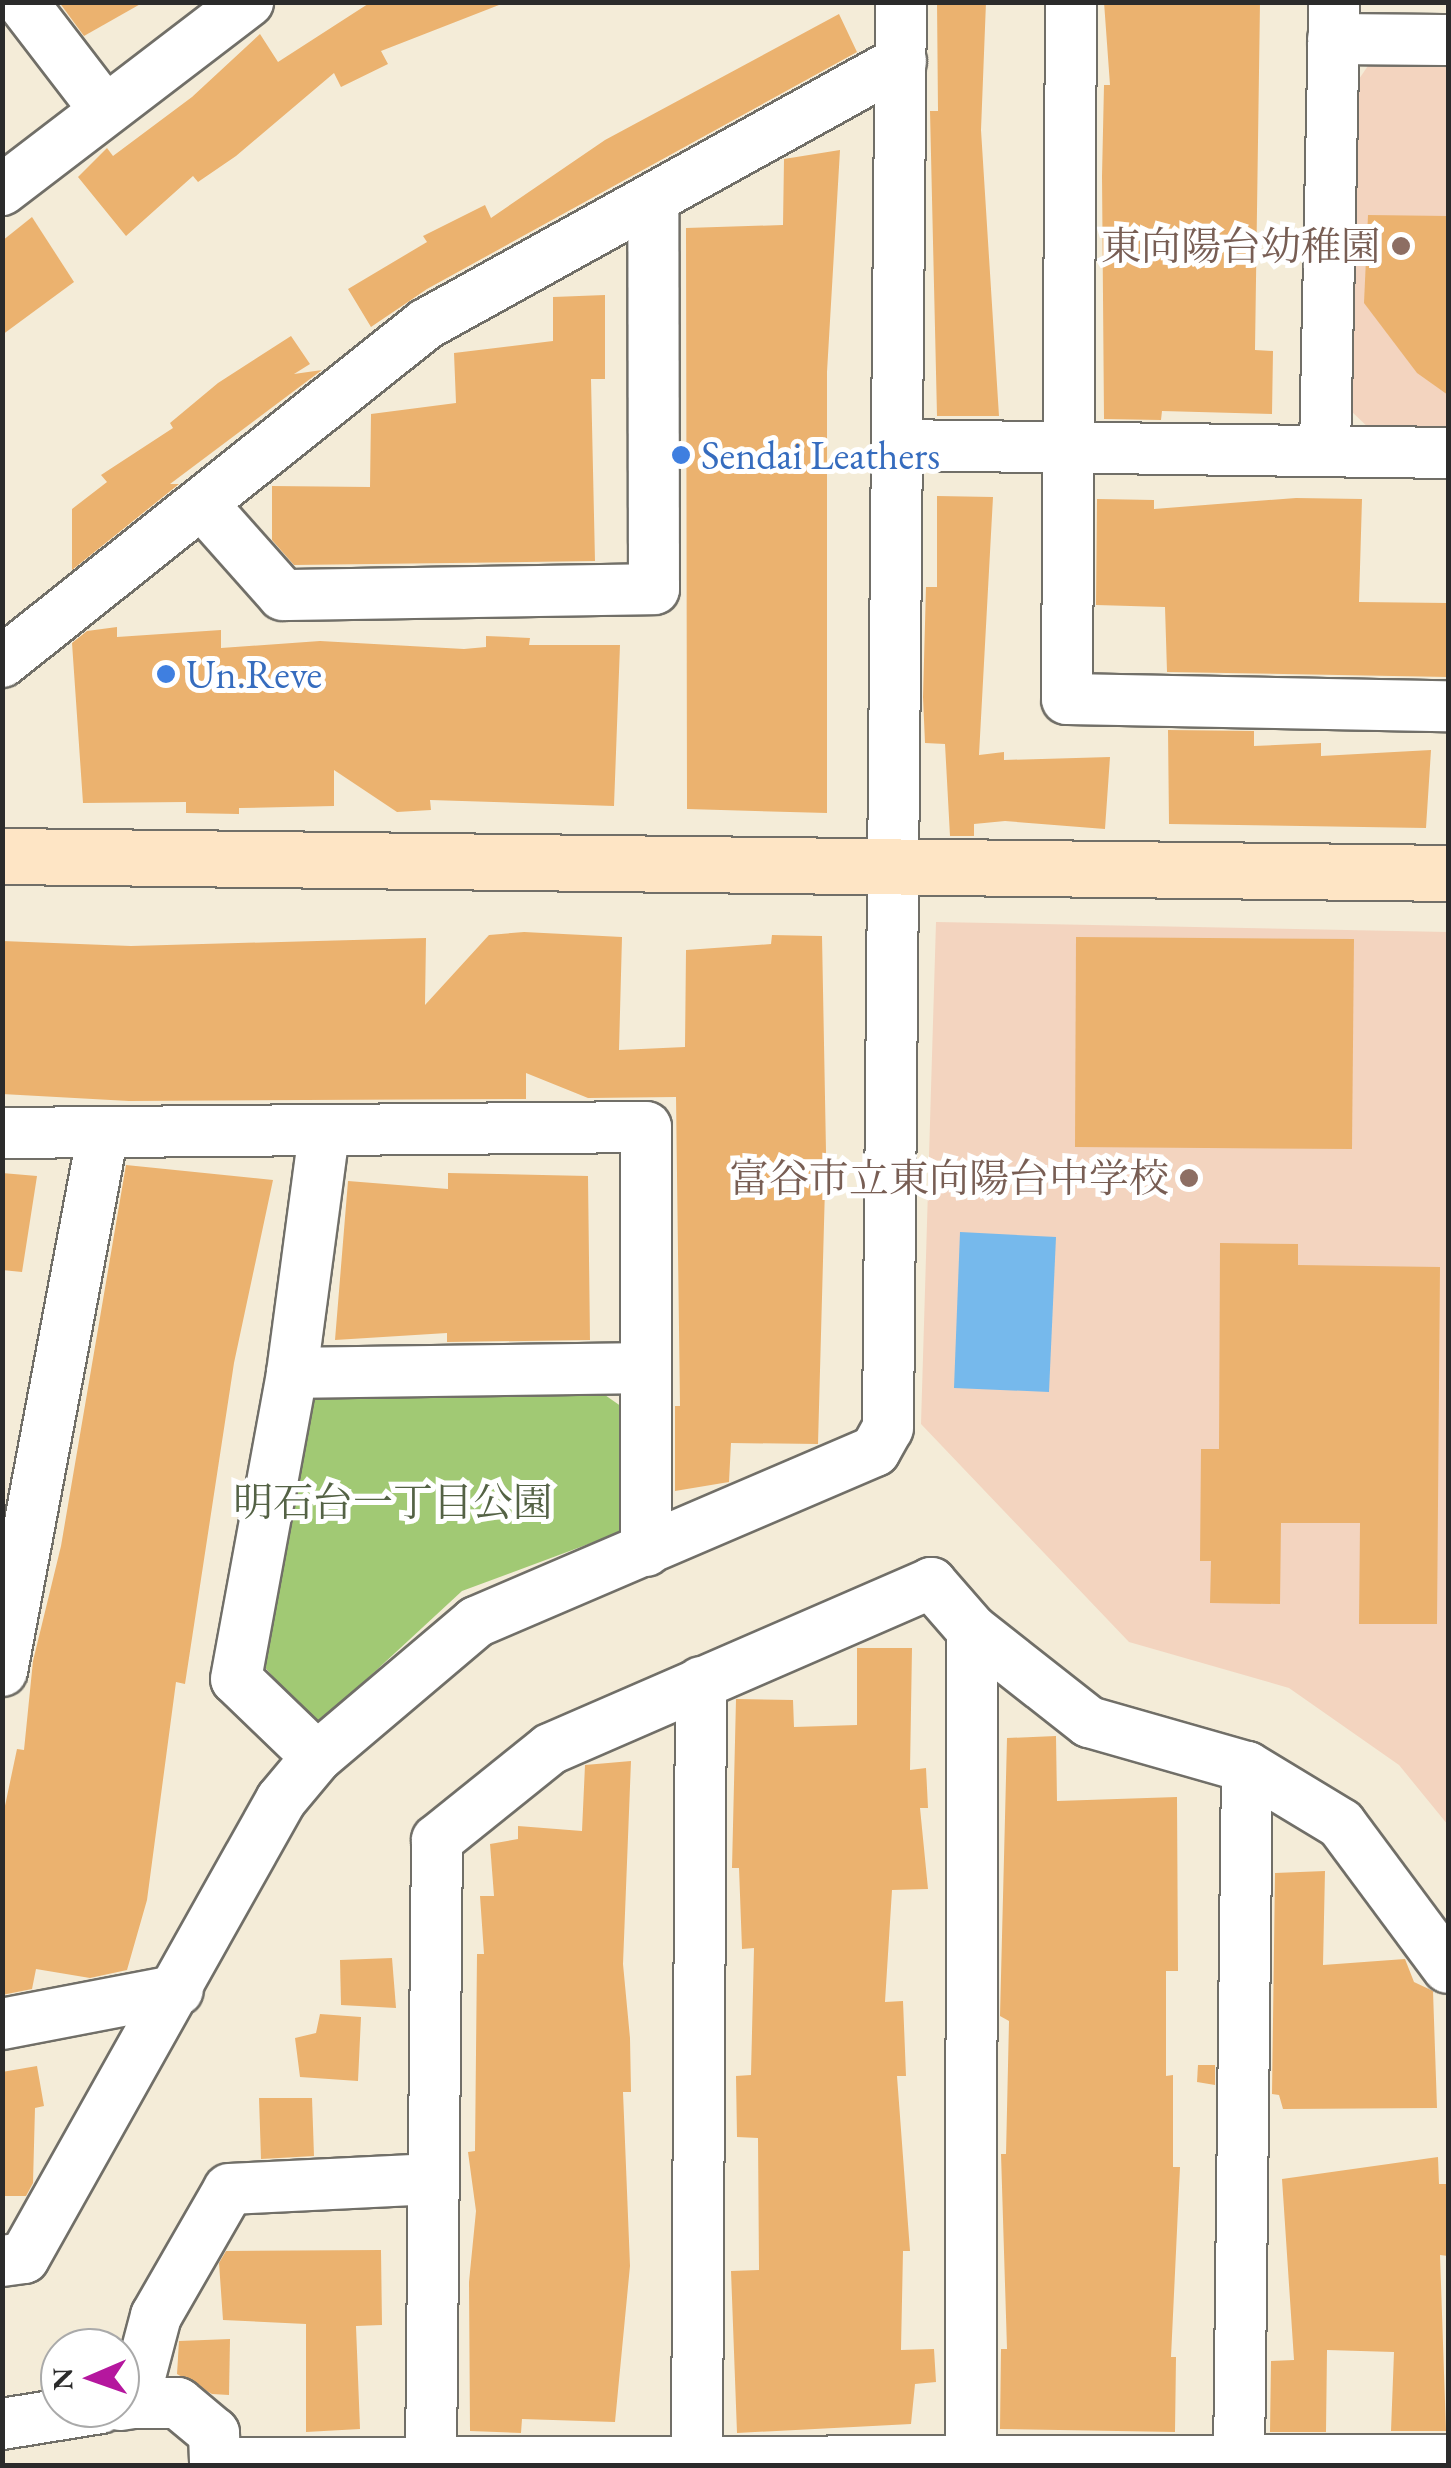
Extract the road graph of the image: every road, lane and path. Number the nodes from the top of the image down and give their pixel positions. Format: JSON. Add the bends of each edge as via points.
{"nodes":[{"id":1,"x":22,"y":2,"type":"edge"},
{"id":2,"x":248,"y":2,"type":"edge"},
{"id":3,"x":901,"y":2,"type":"edge"},
{"id":4,"x":1071,"y":2,"type":"edge"},
{"id":5,"x":1333,"y":20,"type":"edge"},
{"id":6,"x":1448,"y":40,"type":"edge"},
{"id":7,"x":901,"y":62,"type":"junction"},
{"id":8,"x":105,"y":110,"type":"junction"},
{"id":9,"x":2,"y":190,"type":"edge"},
{"id":10,"x":654,"y":203,"type":"junction"},
{"id":11,"x":897,"y":445,"type":"junction"},
{"id":12,"x":1067,"y":446,"type":"junction"},
{"id":13,"x":1325,"y":449,"type":"junction"},
{"id":14,"x":1448,"y":453,"type":"edge"},
{"id":15,"x":204,"y":505,"type":"junction"},
{"id":16,"x":2,"y":662,"type":"edge"},
{"id":17,"x":1448,"y":706,"type":"edge"},
{"id":18,"x":2,"y":856,"type":"edge"},
{"id":19,"x":890,"y":867,"type":"junction"},
{"id":20,"x":1448,"y":873,"type":"edge"},
{"id":21,"x":2,"y":1133,"type":"edge"},
{"id":22,"x":103,"y":1133,"type":"junction"},
{"id":23,"x":324,"y":1134,"type":"junction"},
{"id":24,"x":644,"y":1368,"type":"junction"},
{"id":25,"x":292,"y":1373,"type":"junction"},
{"id":26,"x":646,"y":1551,"type":"junction"},
{"id":27,"x":972,"y":1630,"type":"junction"},
{"id":28,"x":2,"y":1671,"type":"edge"},
{"id":29,"x":701,"y":1682,"type":"junction"},
{"id":30,"x":317,"y":1757,"type":"junction"},
{"id":31,"x":1247,"y":1767,"type":"junction"},
{"id":32,"x":1448,"y":1968,"type":"edge"},
{"id":33,"x":178,"y":1990,"type":"junction"},
{"id":34,"x":2,"y":2024,"type":"edge"},
{"id":35,"x":434,"y":2179,"type":"junction"},
{"id":36,"x":2,"y":2262,"type":"edge"},
{"id":37,"x":140,"y":2353,"type":"edge"},
{"id":38,"x":140,"y":2404,"type":"edge"},
{"id":39,"x":40,"y":2418,"type":"edge"},
{"id":40,"x":2,"y":2424,"type":"edge"},
{"id":41,"x":1239,"y":2460,"type":"junction"},
{"id":42,"x":1448,"y":2460,"type":"edge"},
{"id":43,"x":971,"y":2461,"type":"junction"},
{"id":44,"x":431,"y":2462,"type":"junction"},
{"id":45,"x":697,"y":2462,"type":"junction"},
{"id":46,"x":215,"y":2464,"type":"edge"},
{"id":47,"x":776,"y":2464,"type":"edge"}],
"edges":[{"from":1,"to":8,"type":"street"},
{"from":2,"to":8,"type":"street"},
{"from":3,"to":7,"type":"street"},
{"from":4,"to":12,"type":"street"},
{"from":5,"to":6,"type":"street"},
{"from":5,"to":13,"type":"street"},
{"from":7,"to":10,"type":"street"},
{"from":7,"to":11,"type":"street"},
{"from":8,"to":9,"type":"street"},
{"from":10,"to":15,"type":"street","via":[[426,324]]},
{"from":10,"to":15,"type":"street","via":[[654,589],[283,595]]},
{"from":11,"to":12,"type":"street"},
{"from":11,"to":19,"type":"street"},
{"from":12,"to":13,"type":"street"},
{"from":12,"to":17,"type":"street","via":[[1067,699]]},
{"from":13,"to":14,"type":"street"},
{"from":15,"to":16,"type":"street"},
{"from":18,"to":19,"type":"street"},
{"from":19,"to":20,"type":"street"},
{"from":19,"to":26,"type":"street","via":[[888,1428],[874,1451]]},
{"from":21,"to":22,"type":"street"},
{"from":22,"to":23,"type":"street"},
{"from":22,"to":28,"type":"street"},
{"from":23,"to":24,"type":"street","via":[[646,1127]]},
{"from":23,"to":25,"type":"street"},
{"from":24,"to":25,"type":"street"},
{"from":24,"to":26,"type":"street"},
{"from":25,"to":30,"type":"street","via":[[236,1679]]},
{"from":26,"to":30,"type":"street","via":[[476,1622]]},
{"from":27,"to":29,"type":"street","via":[[930,1583]]},
{"from":27,"to":31,"type":"street","via":[[1089,1722]]},
{"from":27,"to":43,"type":"street"},
{"from":29,"to":35,"type":"street","via":[[550,1749],[437,1840]]},
{"from":29,"to":45,"type":"street"},
{"from":30,"to":33,"type":"street","via":[[282,1800]]},
{"from":31,"to":32,"type":"street","via":[[1341,1824]]},
{"from":31,"to":41,"type":"street"},
{"from":33,"to":34,"type":"street"},
{"from":33,"to":36,"type":"street","via":[[24,2258]]},
{"from":35,"to":37,"type":"street","via":[[229,2188]]},
{"from":35,"to":44,"type":"street"},
{"from":38,"to":46,"type":"street","via":[[178,2403],[214,2434]]},
{"from":39,"to":40,"type":"street"},
{"from":41,"to":42,"type":"street"},
{"from":41,"to":43,"type":"street"},
{"from":43,"to":47,"type":"street"},
{"from":44,"to":45,"type":"street"},
{"from":44,"to":46,"type":"street"},
{"from":45,"to":47,"type":"street"}]}
